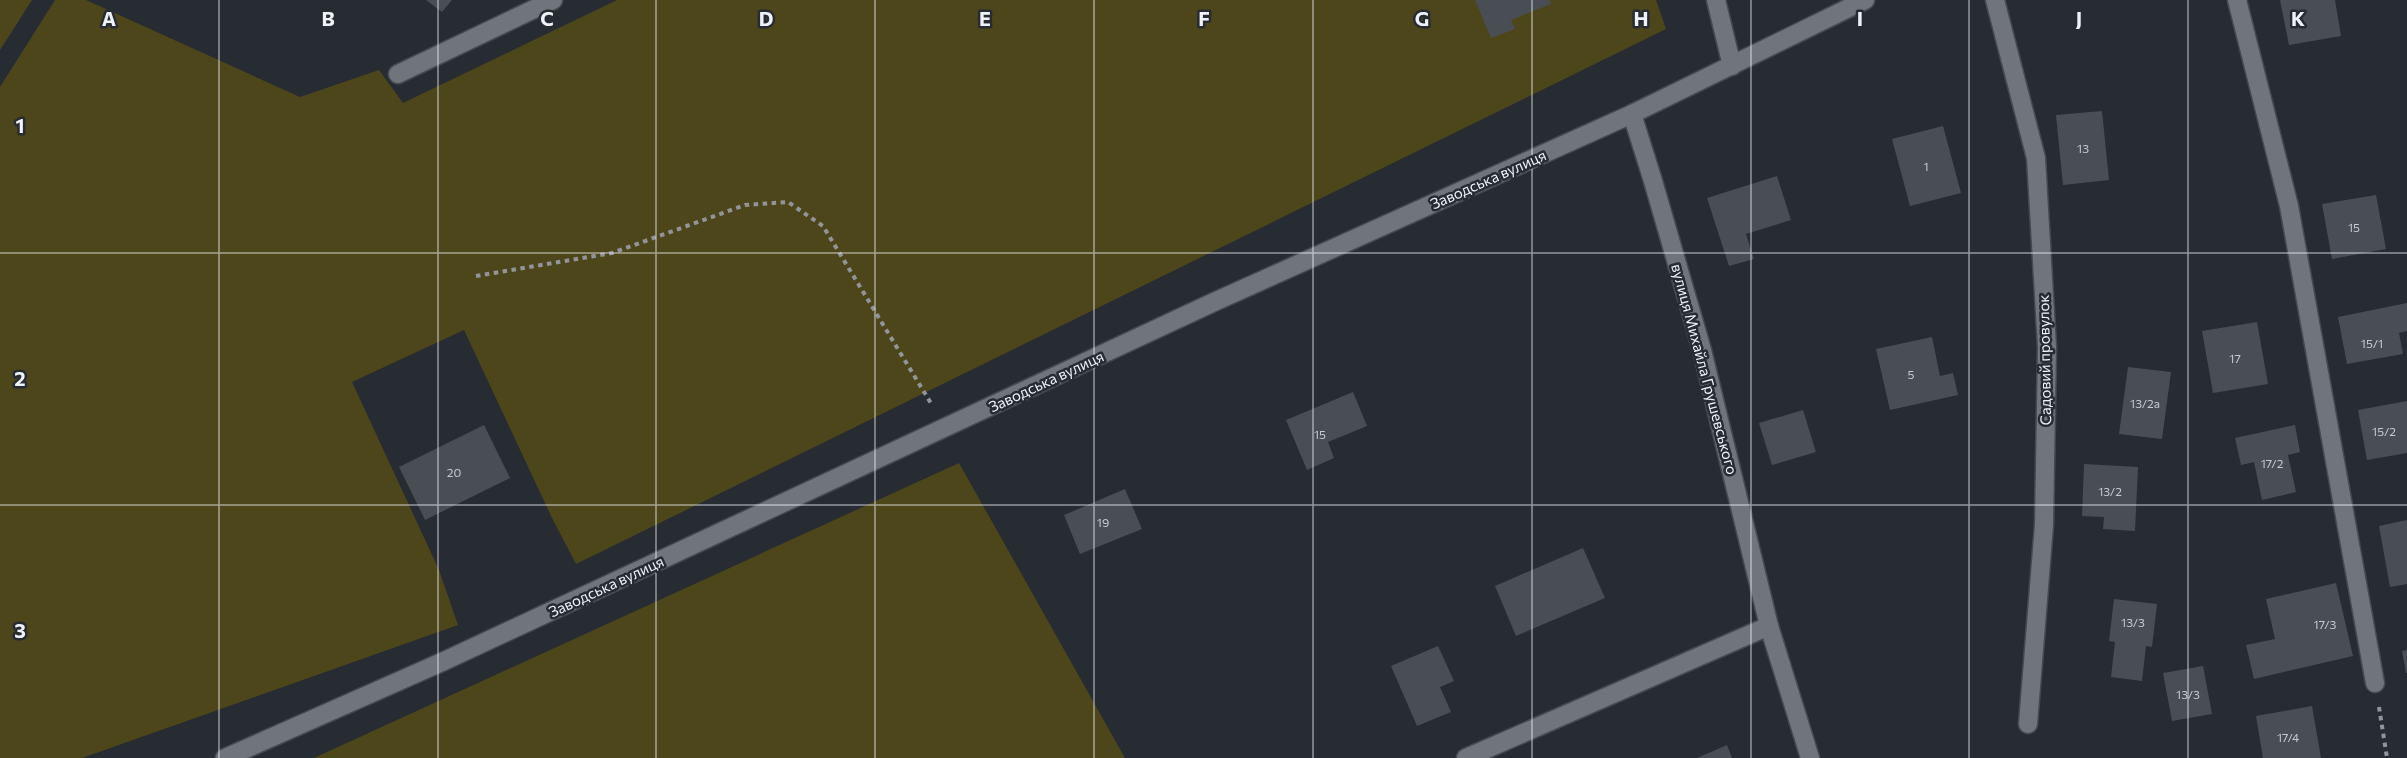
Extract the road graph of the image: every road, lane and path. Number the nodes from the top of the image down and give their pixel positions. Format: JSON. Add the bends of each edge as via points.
{"nodes":[{"id":1,"x":553,"y":0,"type":"edge"},
{"id":2,"x":1716,"y":0,"type":"edge"},
{"id":3,"x":1865,"y":0,"type":"edge"},
{"id":4,"x":1995,"y":0,"type":"edge"},
{"id":5,"x":2237,"y":0,"type":"edge"},
{"id":6,"x":1732,"y":66,"type":"junction"},
{"id":7,"x":398,"y":74,"type":"dead end"},
{"id":8,"x":1632,"y":114,"type":"junction"},
{"id":9,"x":476,"y":276,"type":"dead end"},
{"id":10,"x":946,"y":429,"type":"junction"},
{"id":11,"x":1769,"y":626,"type":"junction"},
{"id":12,"x":2374,"y":683,"type":"joint"},
{"id":13,"x":2028,"y":724,"type":"dead end"},
{"id":14,"x":225,"y":758,"type":"edge"},
{"id":15,"x":1466,"y":758,"type":"edge"},
{"id":16,"x":1810,"y":758,"type":"edge"},
{"id":17,"x":2387,"y":758,"type":"edge"}],
"edges":[{"from":1,"to":7,"type":"street"},
{"from":2,"to":6,"type":"street"},
{"from":3,"to":6,"type":"street","name":"Заводська вулиця"},
{"from":4,"to":13,"type":"street","name":"Садовий провулок","via":[[2036,158],[2047,347],[2044,525]]},
{"from":5,"to":12,"type":"street","via":[[2289,206]]},
{"from":6,"to":8,"type":"street","name":"Заводська вулиця"},
{"from":8,"to":10,"type":"street","name":"Заводська вулиця","via":[[1203,307]]},
{"from":8,"to":11,"type":"street","name":"вулиця Михайла Грушевського","via":[[1702,350]]},
{"from":9,"to":10,"type":"path","via":[[612,253],[745,205],[788,202],[823,226]]},
{"from":10,"to":14,"type":"street","name":"Заводська вулиця"},
{"from":11,"to":15,"type":"street"},
{"from":11,"to":16,"type":"street","name":"вулиця Михайла Грушевського"},
{"from":12,"to":17,"type":"path"}]}
